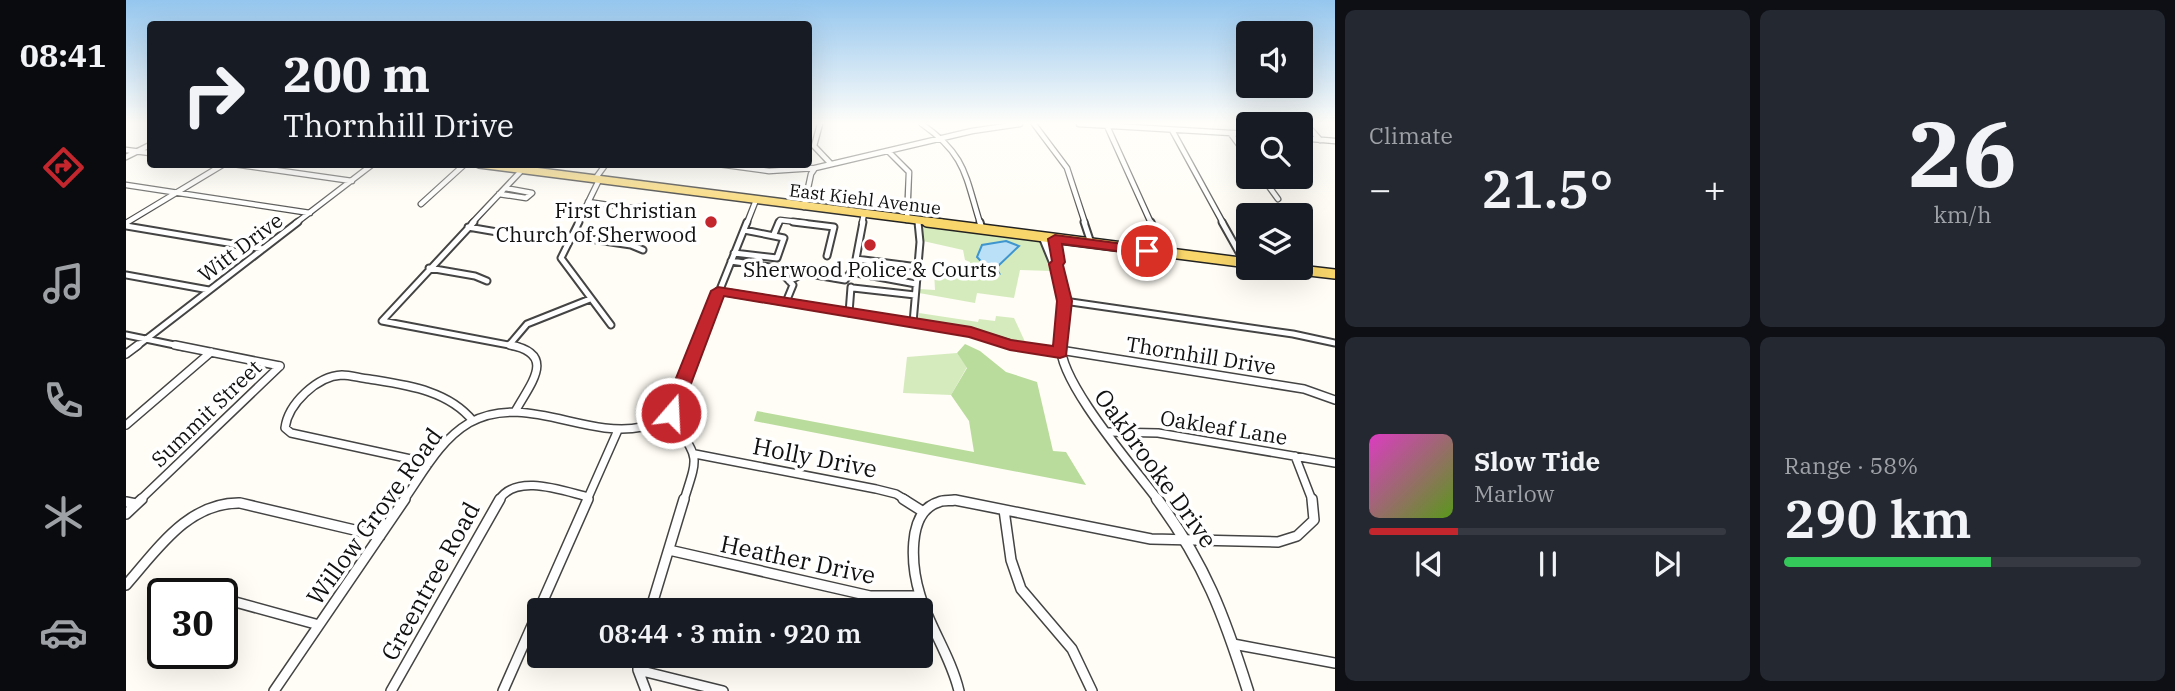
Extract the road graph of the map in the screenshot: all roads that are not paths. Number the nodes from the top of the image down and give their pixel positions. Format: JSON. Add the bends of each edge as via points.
{"nodes":[{"id":1,"x":822,"y":156,"type":"edge"},
{"id":2,"x":865,"y":156,"type":"edge"},
{"id":3,"x":893,"y":156,"type":"edge"},
{"id":4,"x":957,"y":156,"type":"edge"},
{"id":5,"x":1058,"y":156,"type":"edge"},
{"id":6,"x":1121,"y":156,"type":"edge"},
{"id":7,"x":1187,"y":156,"type":"edge"},
{"id":8,"x":831,"y":164,"type":"junction"},
{"id":9,"x":218,"y":168,"type":"edge"},
{"id":10,"x":261,"y":168,"type":"edge"},
{"id":11,"x":368,"y":168,"type":"edge"},
{"id":12,"x":461,"y":168,"type":"edge"},
{"id":13,"x":512,"y":168,"type":"edge"},
{"id":14,"x":604,"y":168,"type":"edge"},
{"id":15,"x":749,"y":168,"type":"edge"},
{"id":16,"x":816,"y":169,"type":"junction"},
{"id":17,"x":522,"y":170,"type":"junction"},
{"id":18,"x":597,"y":180,"type":"junction"},
{"id":19,"x":352,"y":181,"type":"junction"},
{"id":20,"x":126,"y":185,"type":"edge"},
{"id":21,"x":505,"y":188,"type":"junction"},
{"id":22,"x":1271,"y":189,"type":"edge"},
{"id":23,"x":177,"y":193,"type":"junction"},
{"id":24,"x":499,"y":194,"type":"junction"},
{"id":25,"x":1278,"y":199,"type":"dead end"},
{"id":26,"x":756,"y":200,"type":"junction"},
{"id":27,"x":588,"y":202,"type":"junction"},
{"id":28,"x":421,"y":204,"type":"dead end"},
{"id":29,"x":643,"y":207,"type":"dead end"},
{"id":30,"x":804,"y":207,"type":"junction"},
{"id":31,"x":310,"y":213,"type":"junction"},
{"id":32,"x":864,"y":214,"type":"junction"},
{"id":33,"x":907,"y":220,"type":"junction"},
{"id":34,"x":918,"y":221,"type":"junction"},
{"id":35,"x":126,"y":225,"type":"edge"},
{"id":36,"x":468,"y":228,"type":"junction"},
{"id":37,"x":982,"y":229,"type":"junction"},
{"id":38,"x":744,"y":230,"type":"junction"},
{"id":39,"x":497,"y":232,"type":"dead end"},
{"id":40,"x":774,"y":234,"type":"junction"},
{"id":41,"x":570,"y":236,"type":"junction"},
{"id":42,"x":1043,"y":238,"type":"junction"},
{"id":43,"x":1055,"y":239,"type":"junction"},
{"id":44,"x":1091,"y":243,"type":"junction"},
{"id":45,"x":1236,"y":245,"type":"edge"},
{"id":46,"x":263,"y":249,"type":"junction"},
{"id":47,"x":643,"y":250,"type":"dead end"},
{"id":48,"x":1165,"y":253,"type":"junction"},
{"id":49,"x":827,"y":256,"type":"dead end"},
{"id":50,"x":732,"y":257,"type":"junction"},
{"id":51,"x":1236,"y":262,"type":"edge"},
{"id":52,"x":1056,"y":264,"type":"junction"},
{"id":53,"x":918,"y":267,"type":"junction"},
{"id":54,"x":429,"y":268,"type":"junction"},
{"id":55,"x":1313,"y":271,"type":"edge"},
{"id":56,"x":1335,"y":274,"type":"edge"},
{"id":57,"x":126,"y":275,"type":"edge"},
{"id":58,"x":845,"y":280,"type":"junction"},
{"id":59,"x":487,"y":281,"type":"dead end"},
{"id":60,"x":789,"y":281,"type":"junction"},
{"id":61,"x":916,"y":284,"type":"junction"},
{"id":62,"x":853,"y":288,"type":"junction"},
{"id":63,"x":209,"y":290,"type":"junction"},
{"id":64,"x":718,"y":291,"type":"junction"},
{"id":65,"x":915,"y":295,"type":"junction"},
{"id":66,"x":590,"y":299,"type":"junction"},
{"id":67,"x":1064,"y":301,"type":"junction"},
{"id":68,"x":786,"y":302,"type":"junction"},
{"id":69,"x":849,"y":313,"type":"junction"},
{"id":70,"x":913,"y":323,"type":"junction"},
{"id":71,"x":611,"y":326,"type":"dead end"},
{"id":72,"x":126,"y":335,"type":"edge"},
{"id":73,"x":145,"y":339,"type":"junction"},
{"id":74,"x":1335,"y":343,"type":"edge"},
{"id":75,"x":510,"y":344,"type":"junction"},
{"id":76,"x":1060,"y":351,"type":"junction"},
{"id":77,"x":211,"y":352,"type":"junction"},
{"id":78,"x":126,"y":354,"type":"edge"},
{"id":79,"x":1335,"y":400,"type":"edge"},
{"id":80,"x":516,"y":410,"type":"junction"},
{"id":81,"x":671,"y":413,"type":"junction"},
{"id":82,"x":473,"y":421,"type":"junction"},
{"id":83,"x":126,"y":425,"type":"edge"},
{"id":84,"x":618,"y":430,"type":"junction"},
{"id":85,"x":1108,"y":432,"type":"junction"},
{"id":86,"x":695,"y":454,"type":"junction"},
{"id":87,"x":1295,"y":456,"type":"junction"},
{"id":88,"x":429,"y":463,"type":"junction"},
{"id":89,"x":1335,"y":463,"type":"edge"},
{"id":90,"x":588,"y":497,"type":"junction"},
{"id":91,"x":126,"y":502,"type":"edge"},
{"id":92,"x":136,"y":504,"type":"junction"},
{"id":93,"x":1004,"y":510,"type":"junction"},
{"id":94,"x":922,"y":511,"type":"junction"},
{"id":95,"x":126,"y":514,"type":"edge"},
{"id":96,"x":380,"y":536,"type":"junction"},
{"id":97,"x":1187,"y":541,"type":"junction"},
{"id":98,"x":669,"y":551,"type":"junction"},
{"id":99,"x":126,"y":585,"type":"edge"},
{"id":100,"x":920,"y":596,"type":"junction"},
{"id":101,"x":654,"y":598,"type":"edge"},
{"id":102,"x":238,"y":603,"type":"edge"},
{"id":103,"x":319,"y":625,"type":"junction"},
{"id":104,"x":1233,"y":644,"type":"junction"},
{"id":105,"x":1335,"y":663,"type":"edge"},
{"id":106,"x":638,"y":670,"type":"joint"},
{"id":107,"x":274,"y":691,"type":"edge"},
{"id":108,"x":391,"y":691,"type":"edge"},
{"id":109,"x":503,"y":691,"type":"edge"},
{"id":110,"x":646,"y":691,"type":"edge"},
{"id":111,"x":723,"y":691,"type":"edge"},
{"id":112,"x":959,"y":691,"type":"edge"},
{"id":113,"x":1092,"y":691,"type":"edge"},
{"id":114,"x":1248,"y":691,"type":"edge"}],
"edges":[{"from":1,"to":8,"type":"street"},
{"from":2,"to":8,"type":"street"},
{"from":3,"to":33,"type":"street","via":[[909,172]]},
{"from":4,"to":37,"type":"street"},
{"from":5,"to":44,"type":"street","via":[[1067,168]]},
{"from":6,"to":48,"type":"street"},
{"from":7,"to":45,"type":"street"},
{"from":8,"to":16,"type":"street"},
{"from":9,"to":23,"type":"street"},
{"from":10,"to":19,"type":"street"},
{"from":11,"to":19,"type":"street","name":"Witt Drive"},
{"from":12,"to":28,"type":"street"},
{"from":13,"to":17,"type":"main road","name":"East Kiehl Avenue"},
{"from":14,"to":18,"type":"street"},
{"from":15,"to":16,"type":"street"},
{"from":16,"to":30,"type":"street"},
{"from":17,"to":18,"type":"main road","name":"East Kiehl Avenue"},
{"from":17,"to":21,"type":"street"},
{"from":18,"to":26,"type":"main road","name":"East Kiehl Avenue"},
{"from":18,"to":27,"type":"street"},
{"from":19,"to":31,"type":"street","name":"Witt Drive"},
{"from":20,"to":23,"type":"street"},
{"from":21,"to":24,"type":"street"},
{"from":21,"to":24,"type":"street","via":[[532,193],[526,198]]},
{"from":22,"to":25,"type":"street"},
{"from":23,"to":31,"type":"street"},
{"from":23,"to":35,"type":"street"},
{"from":24,"to":36,"type":"street"},
{"from":26,"to":30,"type":"main road","name":"East Kiehl Avenue"},
{"from":26,"to":38,"type":"street"},
{"from":27,"to":29,"type":"street"},
{"from":27,"to":41,"type":"street"},
{"from":30,"to":32,"type":"main road","name":"East Kiehl Avenue"},
{"from":31,"to":46,"type":"street","name":"Witt Drive"},
{"from":32,"to":33,"type":"main road","name":"East Kiehl Avenue"},
{"from":32,"to":53,"type":"street","via":[[856,258]]},
{"from":33,"to":34,"type":"main road","name":"East Kiehl Avenue"},
{"from":34,"to":37,"type":"main road","name":"East Kiehl Avenue"},
{"from":34,"to":53,"type":"street"},
{"from":35,"to":46,"type":"street"},
{"from":36,"to":39,"type":"street"},
{"from":36,"to":54,"type":"street"},
{"from":37,"to":42,"type":"main road","name":"East Kiehl Avenue"},
{"from":38,"to":40,"type":"street"},
{"from":38,"to":50,"type":"street"},
{"from":40,"to":49,"type":"street","via":[[780,220],[834,227]]},
{"from":40,"to":50,"type":"street","via":[[784,238],[777,258]]},
{"from":41,"to":47,"type":"street"},
{"from":41,"to":66,"type":"street","via":[[561,260]]},
{"from":42,"to":43,"type":"main road","name":"East Kiehl Avenue"},
{"from":42,"to":52,"type":"street","name":"Oakbrooke Drive"},
{"from":43,"to":44,"type":"main road","name":"East Kiehl Avenue"},
{"from":43,"to":52,"type":"street","name":"Oakbrooke Drive"},
{"from":44,"to":48,"type":"main road","name":"East Kiehl Avenue"},
{"from":46,"to":63,"type":"street","name":"Witt Drive"},
{"from":48,"to":51,"type":"main road","name":"East Kiehl Avenue"},
{"from":50,"to":60,"type":"street","via":[[777,268]]},
{"from":50,"to":64,"type":"street"},
{"from":52,"to":67,"type":"street","name":"Oakbrooke Drive"},
{"from":53,"to":61,"type":"street"},
{"from":54,"to":59,"type":"street"},
{"from":54,"to":75,"type":"street","via":[[382,321]]},
{"from":55,"to":56,"type":"main road"},
{"from":57,"to":63,"type":"street"},
{"from":58,"to":60,"type":"street","via":[[804,273]]},
{"from":58,"to":61,"type":"street","via":[[851,272]]},
{"from":58,"to":62,"type":"street"},
{"from":60,"to":68,"type":"street","via":[[793,285]]},
{"from":61,"to":65,"type":"street"},
{"from":62,"to":65,"type":"street"},
{"from":62,"to":69,"type":"street"},
{"from":63,"to":73,"type":"street","name":"Witt Drive"},
{"from":64,"to":68,"type":"street","name":"Thornhill Drive"},
{"from":64,"to":81,"type":"street"},
{"from":65,"to":70,"type":"street"},
{"from":66,"to":71,"type":"street"},
{"from":66,"to":75,"type":"street","via":[[527,324]]},
{"from":67,"to":74,"type":"street"},
{"from":67,"to":76,"type":"street","name":"Oakbrooke Drive"},
{"from":68,"to":69,"type":"street","name":"Thornhill Drive"},
{"from":69,"to":70,"type":"street","name":"Thornhill Drive"},
{"from":70,"to":76,"type":"street","name":"Thornhill Drive","via":[[971,332],[1028,349]]},
{"from":72,"to":73,"type":"street"},
{"from":73,"to":77,"type":"street"},
{"from":73,"to":78,"type":"street","name":"Witt Drive"},
{"from":75,"to":80,"type":"street","via":[[530,351],[538,365]]},
{"from":76,"to":79,"type":"street","name":"Thornhill Drive","via":[[1304,389]]},
{"from":76,"to":85,"type":"street","name":"Oakbrooke Drive","via":[[1069,379]]},
{"from":77,"to":83,"type":"street"},
{"from":77,"to":92,"type":"street","name":"Summit Street","via":[[280,366]]},
{"from":80,"to":82,"type":"street","name":"Willow Grove Road"},
{"from":80,"to":84,"type":"street","name":"Willow Grove Road"},
{"from":81,"to":84,"type":"street","via":[[640,429]]},
{"from":81,"to":86,"type":"street"},
{"from":82,"to":88,"type":"street","name":"Willow Grove Road","via":[[445,442]]},
{"from":82,"to":88,"type":"street","via":[[445,397],[342,375],[316,384],[285,418],[285,428],[291,433]]},
{"from":84,"to":90,"type":"street"},
{"from":85,"to":87,"type":"street","name":"Oakleaf Lane","via":[[1158,433]]},
{"from":85,"to":97,"type":"street","name":"Oakbrooke Drive"},
{"from":86,"to":94,"type":"street","name":"Holly Drive","via":[[896,494]]},
{"from":86,"to":98,"type":"street","via":[[695,469]]},
{"from":87,"to":89,"type":"street","name":"Oakleaf Lane"},
{"from":87,"to":97,"type":"street","via":[[1315,511],[1306,531],[1278,542]]},
{"from":88,"to":96,"type":"street","name":"Willow Grove Road"},
{"from":90,"to":108,"type":"street","name":"Greentree Road","via":[[529,485],[516,486],[501,496]]},
{"from":90,"to":109,"type":"street"},
{"from":91,"to":92,"type":"street"},
{"from":92,"to":95,"type":"street","name":"Summit Street"},
{"from":93,"to":94,"type":"street","via":[[949,500]]},
{"from":93,"to":97,"type":"street","via":[[1139,537]]},
{"from":93,"to":113,"type":"street","via":[[1015,578],[1074,649]]},
{"from":94,"to":100,"type":"street","via":[[915,533]]},
{"from":96,"to":99,"type":"street","via":[[222,501],[192,516]]},
{"from":96,"to":103,"type":"street","name":"Willow Grove Road"},
{"from":97,"to":104,"type":"street","name":"Oakbrooke Drive","via":[[1213,588]]},
{"from":98,"to":100,"type":"street","name":"Heather Drive","via":[[870,596]]},
{"from":98,"to":101,"type":"street"},
{"from":100,"to":112,"type":"street","via":[[954,669]]},
{"from":102,"to":103,"type":"street"},
{"from":103,"to":107,"type":"street","name":"Willow Grove Road"},
{"from":104,"to":105,"type":"street"},
{"from":104,"to":114,"type":"street","name":"Oakbrooke Drive"},
{"from":106,"to":110,"type":"street"},
{"from":106,"to":111,"type":"street"}]}
